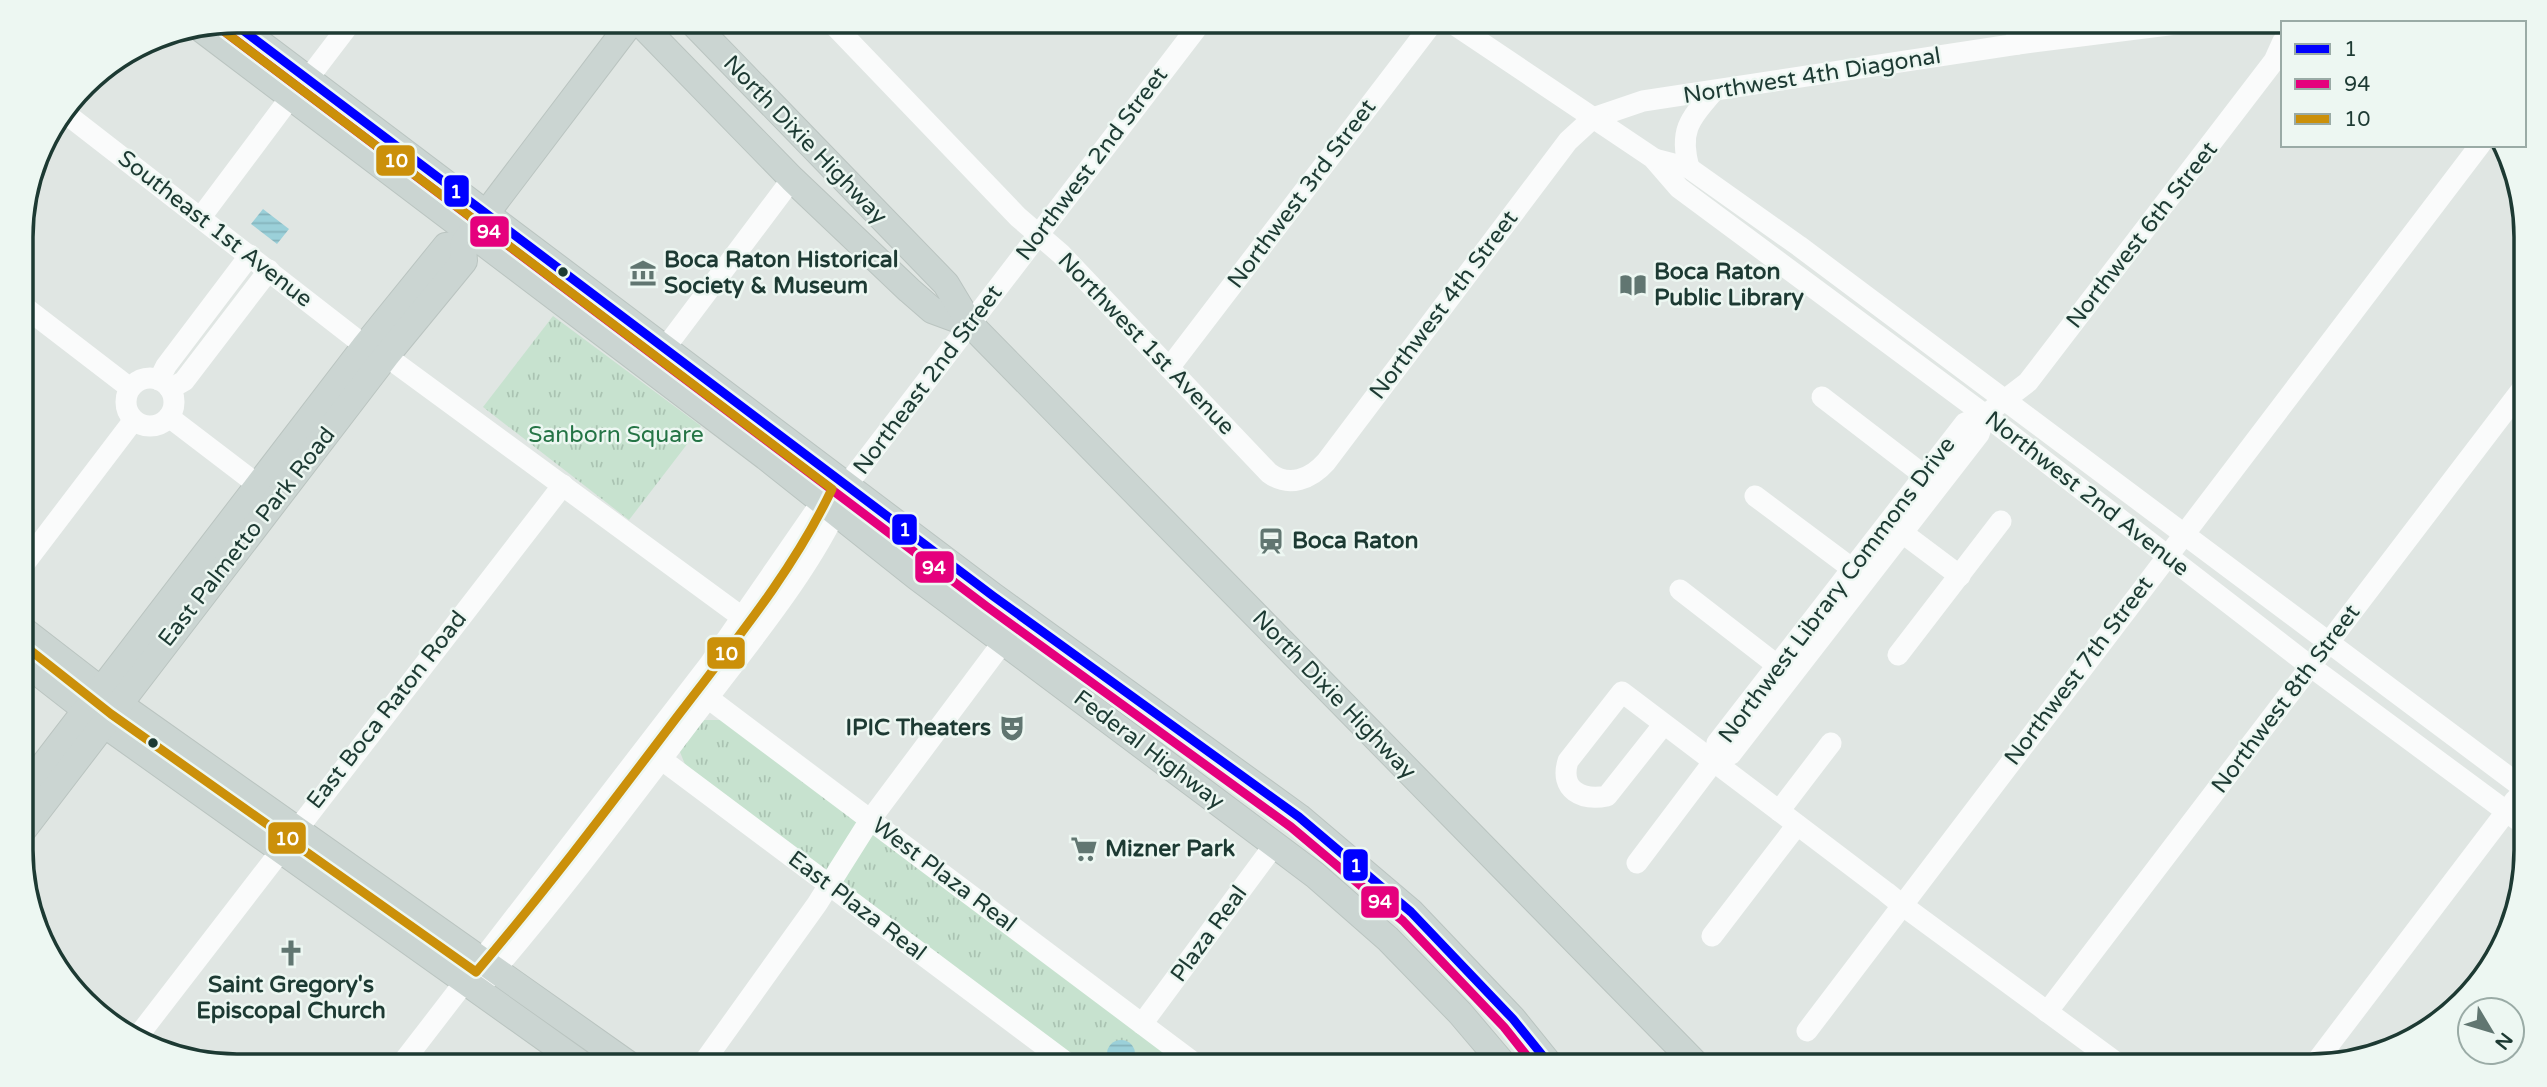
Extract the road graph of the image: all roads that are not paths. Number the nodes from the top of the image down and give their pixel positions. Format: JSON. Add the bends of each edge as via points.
{"nodes":[{"id":1,"x":243,"y":33,"type":"edge"},
{"id":2,"x":343,"y":33,"type":"edge"},
{"id":3,"x":623,"y":33,"type":"edge"},
{"id":4,"x":650,"y":33,"type":"edge"},
{"id":5,"x":703,"y":33,"type":"edge"},
{"id":6,"x":841,"y":33,"type":"edge"},
{"id":7,"x":1193,"y":33,"type":"edge"},
{"id":8,"x":1425,"y":33,"type":"edge"},
{"id":9,"x":1467,"y":33,"type":"edge"},
{"id":10,"x":2017,"y":33,"type":"edge"},
{"id":11,"x":2105,"y":33,"type":"edge"},
{"id":12,"x":210,"y":35,"type":"edge"},
{"id":13,"x":2018,"y":44,"type":"junction"},
{"id":14,"x":2281,"y":45,"type":"edge"},
{"id":15,"x":299,"y":89,"type":"junction"},
{"id":16,"x":1713,"y":92,"type":"junction"},
{"id":17,"x":72,"y":118,"type":"edge"},
{"id":18,"x":1593,"y":118,"type":"junction"},
{"id":19,"x":2478,"y":147,"type":"edge"},
{"id":20,"x":1653,"y":158,"type":"junction"},
{"id":21,"x":1689,"y":169,"type":"junction"},
{"id":22,"x":792,"y":178,"type":"junction"},
{"id":23,"x":201,"y":217,"type":"junction"},
{"id":24,"x":473,"y":231,"type":"junction"},
{"id":25,"x":1039,"y":234,"type":"junction"},
{"id":26,"x":250,"y":255,"type":"junction"},
{"id":27,"x":269,"y":270,"type":"junction"},
{"id":28,"x":1008,"y":274,"type":"joint"},
{"id":29,"x":34,"y":314,"type":"edge"},
{"id":30,"x":970,"y":324,"type":"junction"},
{"id":31,"x":665,"y":348,"type":"junction"},
{"id":32,"x":375,"y":351,"type":"junction"},
{"id":33,"x":1169,"y":368,"type":"junction"},
{"id":34,"x":165,"y":384,"type":"junction"},
{"id":35,"x":130,"y":387,"type":"junction"},
{"id":36,"x":1822,"y":397,"type":"dead end"},
{"id":37,"x":2514,"y":399,"type":"edge"},
{"id":38,"x":2007,"y":400,"type":"junction"},
{"id":39,"x":1985,"y":415,"type":"junction"},
{"id":40,"x":169,"y":417,"type":"junction"},
{"id":41,"x":134,"y":421,"type":"junction"},
{"id":42,"x":1931,"y":480,"type":"junction"},
{"id":43,"x":1289,"y":481,"type":"joint"},
{"id":44,"x":258,"y":485,"type":"junction"},
{"id":45,"x":563,"y":485,"type":"junction"},
{"id":46,"x":847,"y":485,"type":"junction"},
{"id":47,"x":1755,"y":496,"type":"dead end"},
{"id":48,"x":830,"y":508,"type":"junction"},
{"id":49,"x":2001,"y":521,"type":"dead end"},
{"id":50,"x":1895,"y":527,"type":"junction"},
{"id":51,"x":2183,"y":533,"type":"junction"},
{"id":52,"x":33,"y":552,"type":"edge"},
{"id":53,"x":2166,"y":555,"type":"junction"},
{"id":54,"x":1859,"y":574,"type":"junction"},
{"id":55,"x":1959,"y":576,"type":"junction"},
{"id":56,"x":1680,"y":590,"type":"dead end"},
{"id":57,"x":751,"y":624,"type":"junction"},
{"id":58,"x":33,"y":640,"type":"edge"},
{"id":59,"x":1003,"y":642,"type":"junction"},
{"id":60,"x":2328,"y":644,"type":"junction"},
{"id":61,"x":1898,"y":655,"type":"dead end"},
{"id":62,"x":33,"y":667,"type":"edge"},
{"id":63,"x":2310,"y":667,"type":"junction"},
{"id":64,"x":1784,"y":671,"type":"junction"},
{"id":65,"x":685,"y":696,"type":"junction"},
{"id":66,"x":708,"y":698,"type":"junction"},
{"id":67,"x":102,"y":707,"type":"junction"},
{"id":68,"x":1664,"y":724,"type":"junction"},
{"id":69,"x":652,"y":739,"type":"junction"},
{"id":70,"x":1831,"y":743,"type":"dead end"},
{"id":71,"x":661,"y":759,"type":"junction"},
{"id":72,"x":1714,"y":761,"type":"junction"},
{"id":73,"x":2514,"y":780,"type":"edge"},
{"id":74,"x":33,"y":782,"type":"edge"},
{"id":75,"x":2514,"y":802,"type":"edge"},
{"id":76,"x":1779,"y":811,"type":"junction"},
{"id":77,"x":2506,"y":812,"type":"junction"},
{"id":78,"x":33,"y":814,"type":"edge"},
{"id":79,"x":2514,"y":818,"type":"edge"},
{"id":80,"x":870,"y":820,"type":"junction"},
{"id":81,"x":1797,"y":825,"type":"junction"},
{"id":82,"x":288,"y":838,"type":"junction"},
{"id":83,"x":1275,"y":844,"type":"junction"},
{"id":84,"x":1637,"y":863,"type":"dead end"},
{"id":85,"x":828,"y":885,"type":"junction"},
{"id":86,"x":1902,"y":905,"type":"junction"},
{"id":87,"x":1712,"y":936,"type":"dead end"},
{"id":88,"x":480,"y":975,"type":"junction"},
{"id":89,"x":2047,"y":1012,"type":"junction"},
{"id":90,"x":1460,"y":1013,"type":"junction"},
{"id":91,"x":1513,"y":1019,"type":"junction"},
{"id":92,"x":1142,"y":1024,"type":"junction"},
{"id":93,"x":143,"y":1030,"type":"edge"},
{"id":94,"x":1807,"y":1031,"type":"dead end"},
{"id":95,"x":1494,"y":1053,"type":"edge"},
{"id":96,"x":1541,"y":1053,"type":"edge"},
{"id":97,"x":1686,"y":1053,"type":"edge"},
{"id":98,"x":2103,"y":1053,"type":"edge"},
{"id":99,"x":2323,"y":1053,"type":"edge"},
{"id":100,"x":411,"y":1054,"type":"edge"},
{"id":101,"x":425,"y":1054,"type":"edge"},
{"id":102,"x":570,"y":1054,"type":"edge"},
{"id":103,"x":611,"y":1054,"type":"edge"},
{"id":104,"x":710,"y":1054,"type":"edge"},
{"id":105,"x":1053,"y":1054,"type":"edge"},
{"id":106,"x":1181,"y":1054,"type":"edge"}],
"edges":[{"from":1,"to":15,"type":"main road","name":"Federal Highway"},
{"from":2,"to":15,"type":"street"},
{"from":3,"to":24,"type":"main road","name":"East Palmetto Park Road"},
{"from":4,"to":22,"type":"main road","name":"North Dixie Highway"},
{"from":5,"to":30,"type":"main road","name":"North Dixie Highway","via":[[946,284]]},
{"from":6,"to":25,"type":"street","name":"Northwest 1st Avenue"},
{"from":7,"to":25,"type":"street","name":"Northwest 2nd Street"},
{"from":8,"to":33,"type":"street","name":"Northwest 3rd Street"},
{"from":9,"to":18,"type":"street","name":"Northwest 2nd Avenue"},
{"from":10,"to":13,"type":"street"},
{"from":11,"to":13,"type":"street","name":"Northwest 4th Diagonal"},
{"from":12,"to":15,"type":"main road","name":"Federal Highway"},
{"from":13,"to":16,"type":"street","name":"Northwest 4th Diagonal"},
{"from":14,"to":38,"type":"street","name":"Northwest 6th Street","via":[[2274,61],[2028,382]]},
{"from":15,"to":23,"type":"street"},
{"from":15,"to":24,"type":"main road","name":"Federal Highway"},
{"from":16,"to":18,"type":"street","name":"Northwest 4th Diagonal","via":[[1635,103]]},
{"from":16,"to":21,"type":"street","via":[[1686,128],[1683,148]]},
{"from":17,"to":23,"type":"street","name":"Southeast 1st Avenue"},
{"from":18,"to":20,"type":"street","name":"Northwest 2nd Avenue"},
{"from":18,"to":43,"type":"street","name":"Northwest 4th Street","via":[[1568,141],[1339,445],[1314,474]]},
{"from":19,"to":51,"type":"street","name":"Northwest 7th Street"},
{"from":20,"to":21,"type":"street","name":"Northwest 2nd Avenue"},
{"from":20,"to":39,"type":"street","name":"Northwest 2nd Avenue","via":[[1679,188]]},
{"from":21,"to":38,"type":"street","name":"Northwest 2nd Avenue"},
{"from":22,"to":30,"type":"main road","name":"North Dixie Highway","via":[[932,310]]},
{"from":22,"to":31,"type":"street"},
{"from":23,"to":26,"type":"street","name":"Southeast 1st Avenue"},
{"from":24,"to":31,"type":"main road","name":"Federal Highway"},
{"from":24,"to":32,"type":"main road","name":"East Palmetto Park Road","via":[[446,246]]},
{"from":24,"to":48,"type":"main road","name":"Federal Highway"},
{"from":25,"to":28,"type":"street","name":"Northwest 2nd Street"},
{"from":25,"to":33,"type":"street","name":"Northwest 1st Avenue"},
{"from":26,"to":27,"type":"street","name":"Southeast 1st Avenue"},
{"from":26,"to":34,"type":"street","via":[[166,366]]},
{"from":27,"to":32,"type":"street","name":"Southeast 1st Avenue"},
{"from":27,"to":34,"type":"street","via":[[184,381]]},
{"from":28,"to":30,"type":"street","name":"Northeast 2nd Street"},
{"from":29,"to":35,"type":"street"},
{"from":30,"to":46,"type":"street","name":"Northeast 2nd Street"},
{"from":30,"to":97,"type":"main road","name":"North Dixie Highway"},
{"from":31,"to":46,"type":"main road","name":"Federal Highway"},
{"from":32,"to":44,"type":"main road","name":"East Palmetto Park Road"},
{"from":32,"to":45,"type":"street","name":"Southeast 1st Avenue"},
{"from":32,"to":67,"type":"main road","name":"East Palmetto Park Road"},
{"from":33,"to":43,"type":"street","name":"Northwest 1st Avenue","via":[[1269,473]]},
{"from":34,"to":35,"type":"street","via":[[144,379]]},
{"from":34,"to":40,"type":"street","via":[[174,403]]},
{"from":35,"to":41,"type":"street","via":[[125,401]]},
{"from":36,"to":42,"type":"street"},
{"from":37,"to":60,"type":"street","name":"Northwest 8th Street"},
{"from":38,"to":39,"type":"street","name":"Northwest 6th Street"},
{"from":38,"to":51,"type":"street","name":"Northwest 2nd Avenue"},
{"from":39,"to":42,"type":"street","name":"Northwest Library Commons Drive","via":[[1965,423]]},
{"from":39,"to":53,"type":"street","name":"Northwest 2nd Avenue"},
{"from":40,"to":41,"type":"street","via":[[148,426]]},
{"from":40,"to":44,"type":"street"},
{"from":41,"to":52,"type":"street"},
{"from":42,"to":50,"type":"street","name":"Northwest Library Commons Drive"},
{"from":44,"to":67,"type":"main road","name":"East Palmetto Park Road"},
{"from":45,"to":57,"type":"street","name":"Southeast 1st Avenue"},
{"from":45,"to":82,"type":"street","name":"East Boca Raton Road"},
{"from":46,"to":48,"type":"street","name":"Northeast 2nd Street"},
{"from":46,"to":91,"type":"main road","name":"Federal Highway","via":[[1299,817],[1411,912]]},
{"from":47,"to":54,"type":"street"},
{"from":48,"to":57,"type":"street","name":"Northeast 2nd Street","via":[[814,513]]},
{"from":48,"to":59,"type":"main road","name":"Federal Highway"},
{"from":49,"to":55,"type":"street"},
{"from":50,"to":54,"type":"street","name":"Northwest Library Commons Drive"},
{"from":50,"to":55,"type":"street"},
{"from":51,"to":53,"type":"street","name":"Northwest 7th Street"},
{"from":51,"to":60,"type":"street","name":"Northwest 2nd Avenue"},
{"from":53,"to":63,"type":"street","name":"Northwest 2nd Avenue"},
{"from":53,"to":86,"type":"street","name":"Northwest 7th Street"},
{"from":54,"to":64,"type":"street","name":"Northwest Library Commons Drive"},
{"from":55,"to":61,"type":"street"},
{"from":56,"to":64,"type":"street"},
{"from":57,"to":65,"type":"street","name":"Northeast 2nd Street"},
{"from":57,"to":66,"type":"street","name":"Northeast 2nd Street"},
{"from":58,"to":67,"type":"main road"},
{"from":59,"to":80,"type":"street"},
{"from":59,"to":83,"type":"main road","name":"Federal Highway"},
{"from":60,"to":63,"type":"street","name":"Northwest 8th Street"},
{"from":60,"to":73,"type":"street","name":"Northwest 2nd Avenue"},
{"from":62,"to":67,"type":"main road"},
{"from":63,"to":77,"type":"street","name":"Northwest 2nd Avenue"},
{"from":63,"to":89,"type":"street","name":"Northwest 8th Street"},
{"from":64,"to":72,"type":"street","name":"Northwest Library Commons Drive","via":[[1717,743]]},
{"from":65,"to":66,"type":"street"},
{"from":65,"to":69,"type":"street","name":"Northeast 2nd Street"},
{"from":66,"to":71,"type":"street","name":"Northeast 2nd Street"},
{"from":66,"to":80,"type":"street","name":"West Plaza Real"},
{"from":67,"to":74,"type":"main road","name":"East Palmetto Park Road"},
{"from":67,"to":78,"type":"main road","name":"East Palmetto Park Road"},
{"from":67,"to":82,"type":"main road"},
{"from":68,"to":68,"type":"street","via":[[1607,796],[1590,799],[1574,790],[1564,772],[1568,761],[1622,692]]},
{"from":68,"to":72,"type":"street"},
{"from":69,"to":71,"type":"street","name":"East Plaza Real"},
{"from":69,"to":88,"type":"street","name":"Northeast 2nd Street"},
{"from":70,"to":76,"type":"street"},
{"from":71,"to":85,"type":"street","name":"East Plaza Real"},
{"from":71,"to":88,"type":"street","name":"Northeast 2nd Street"},
{"from":72,"to":76,"type":"street"},
{"from":72,"to":84,"type":"street","name":"Northwest Library Commons Drive"},
{"from":75,"to":77,"type":"street"},
{"from":76,"to":81,"type":"street"},
{"from":77,"to":79,"type":"street","name":"Northwest 2nd Avenue"},
{"from":77,"to":99,"type":"street"},
{"from":80,"to":85,"type":"street"},
{"from":80,"to":92,"type":"street","name":"West Plaza Real"},
{"from":81,"to":86,"type":"street"},
{"from":81,"to":87,"type":"street"},
{"from":82,"to":88,"type":"main road"},
{"from":82,"to":93,"type":"street","name":"East Boca Raton Road"},
{"from":83,"to":90,"type":"main road","name":"Federal Highway","via":[[1388,939]]},
{"from":83,"to":92,"type":"street","name":"Plaza Real"},
{"from":85,"to":104,"type":"street"},
{"from":85,"to":105,"type":"street","name":"East Plaza Real"},
{"from":86,"to":89,"type":"street"},
{"from":86,"to":94,"type":"street","name":"Northwest 7th Street"},
{"from":88,"to":100,"type":"street","name":"Northeast 2nd Street"},
{"from":88,"to":101,"type":"street","name":"Northeast 2nd Street"},
{"from":88,"to":102,"type":"main road"},
{"from":88,"to":103,"type":"main road"},
{"from":89,"to":98,"type":"street"},
{"from":90,"to":91,"type":"main road","via":[[1496,1026]]},
{"from":90,"to":95,"type":"main road","name":"Federal Highway"},
{"from":91,"to":96,"type":"main road","name":"Federal Highway"},
{"from":92,"to":106,"type":"street","name":"West Plaza Real"}]}
